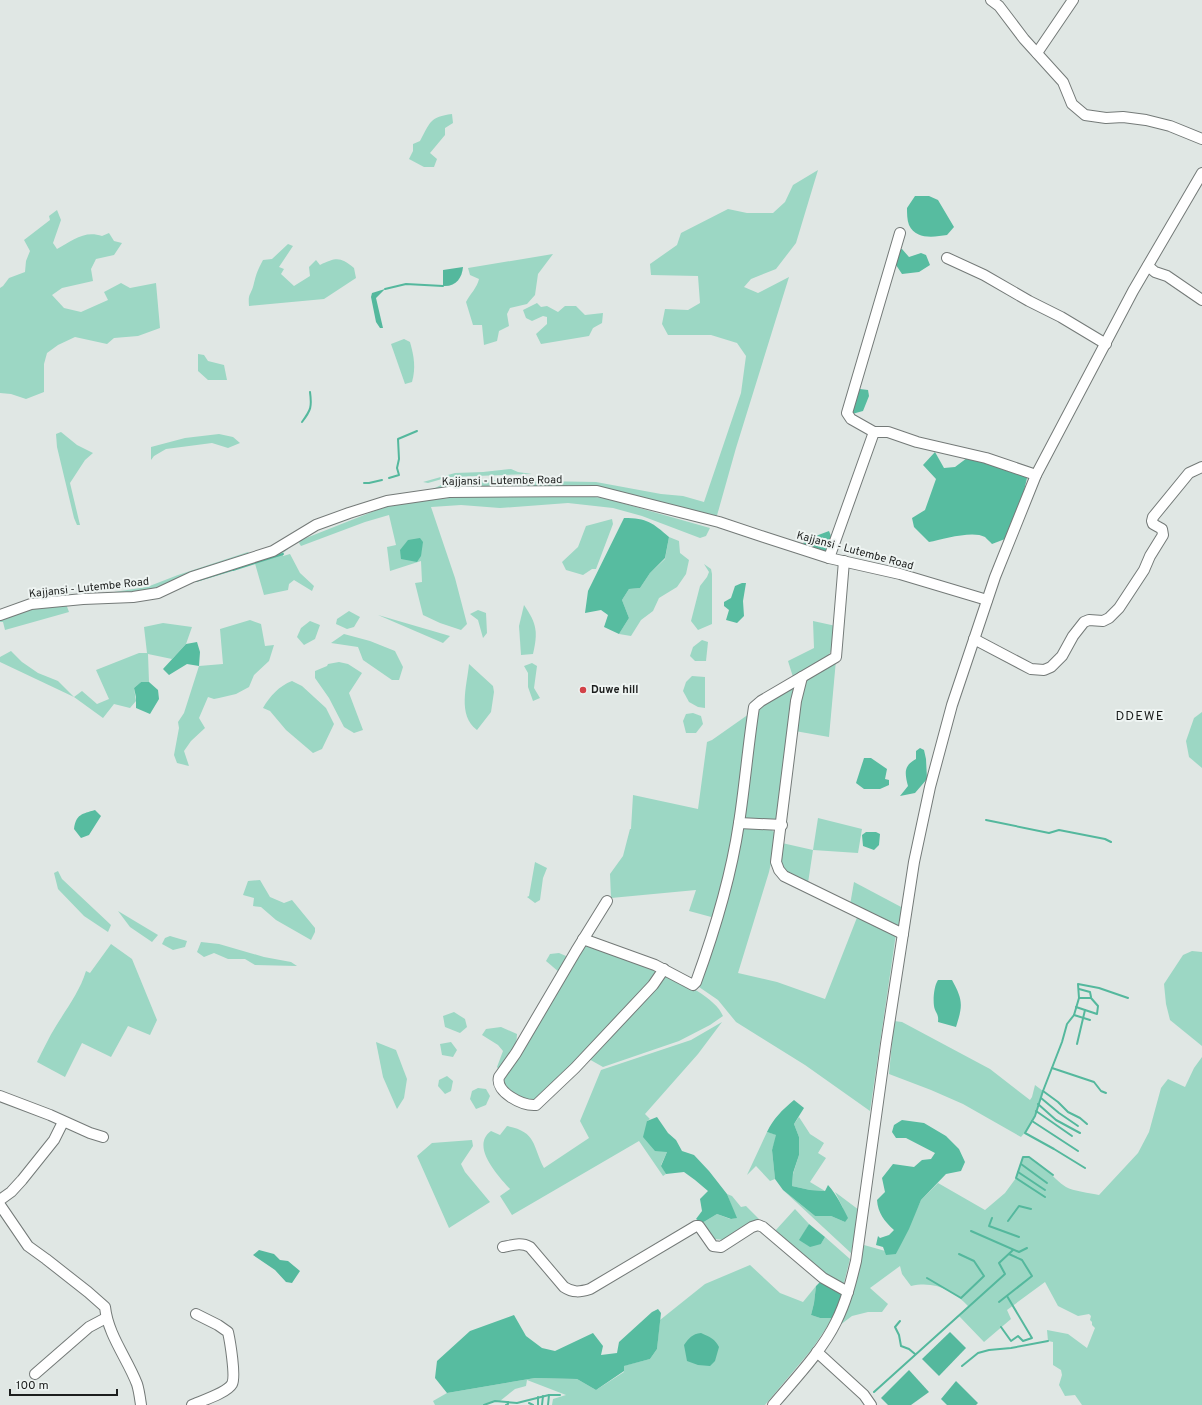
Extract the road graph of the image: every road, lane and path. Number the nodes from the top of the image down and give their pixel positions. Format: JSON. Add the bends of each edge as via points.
{"nodes":[{"id":1,"x":991,"y":0,"type":"edge"},
{"id":2,"x":1073,"y":0,"type":"edge"},
{"id":3,"x":1037,"y":53,"type":"junction"},
{"id":4,"x":1202,"y":139,"type":"edge"},
{"id":5,"x":1202,"y":173,"type":"edge"},
{"id":6,"x":900,"y":233,"type":"dead end"},
{"id":7,"x":947,"y":258,"type":"dead end"},
{"id":8,"x":1148,"y":266,"type":"junction"},
{"id":9,"x":1202,"y":300,"type":"edge"},
{"id":10,"x":1106,"y":344,"type":"junction"},
{"id":11,"x":874,"y":432,"type":"junction"},
{"id":12,"x":1202,"y":467,"type":"edge"},
{"id":13,"x":1036,"y":475,"type":"junction"},
{"id":14,"x":830,"y":558,"type":"junction"},
{"id":15,"x":844,"y":561,"type":"junction"},
{"id":16,"x":987,"y":600,"type":"junction"},
{"id":17,"x":0,"y":615,"type":"edge"},
{"id":18,"x":974,"y":639,"type":"junction"},
{"id":19,"x":802,"y":677,"type":"junction"},
{"id":20,"x":739,"y":823,"type":"junction"},
{"id":21,"x":782,"y":825,"type":"junction"},
{"id":22,"x":607,"y":901,"type":"dead end"},
{"id":23,"x":903,"y":934,"type":"junction"},
{"id":24,"x":583,"y":939,"type":"junction"},
{"id":25,"x":664,"y":969,"type":"junction"},
{"id":26,"x":0,"y":1096,"type":"edge"},
{"id":27,"x":63,"y":1122,"type":"junction"},
{"id":28,"x":103,"y":1137,"type":"dead end"},
{"id":29,"x":0,"y":1200,"type":"edge"},
{"id":30,"x":0,"y":1205,"type":"edge"},
{"id":31,"x":504,"y":1247,"type":"dead end"},
{"id":32,"x":848,"y":1292,"type":"junction"},
{"id":33,"x":196,"y":1314,"type":"dead end"},
{"id":34,"x":106,"y":1318,"type":"junction"},
{"id":35,"x":817,"y":1352,"type":"junction"},
{"id":36,"x":35,"y":1374,"type":"dead end"},
{"id":37,"x":141,"y":1405,"type":"edge"},
{"id":38,"x":192,"y":1405,"type":"edge"},
{"id":39,"x":773,"y":1405,"type":"edge"},
{"id":40,"x":871,"y":1405,"type":"edge"}],
"edges":[{"from":1,"to":3,"type":"street"},
{"from":2,"to":3,"type":"street"},
{"from":3,"to":4,"type":"street","via":[[1063,82],[1072,104],[1084,115],[1146,120],[1170,126]]},
{"from":5,"to":8,"type":"street"},
{"from":6,"to":11,"type":"street","via":[[847,410],[851,419]]},
{"from":7,"to":10,"type":"street","via":[[984,275]]},
{"from":8,"to":9,"type":"street"},
{"from":8,"to":10,"type":"street"},
{"from":10,"to":13,"type":"street"},
{"from":11,"to":13,"type":"street","via":[[888,432],[986,458]]},
{"from":11,"to":14,"type":"street"},
{"from":12,"to":18,"type":"street","via":[[1189,473],[1153,517],[1153,524],[1162,529],[1163,535],[1144,570],[1118,608],[1103,621],[1084,622],[1062,656],[1051,667],[1044,670],[1031,669]]},
{"from":13,"to":16,"type":"street"},
{"from":14,"to":15,"type":"street","name":"Kajjansi - Lutembe Road"},
{"from":14,"to":17,"type":"street","name":"Kajjansi - Lutembe Road","via":[[719,522],[597,491],[449,492],[387,501],[349,513],[316,525],[273,551],[192,577],[158,593],[31,604]]},
{"from":15,"to":16,"type":"street","name":"Kajjansi - Lutembe Road","via":[[900,574]]},
{"from":15,"to":19,"type":"street","via":[[836,657]]},
{"from":16,"to":18,"type":"street"},
{"from":18,"to":23,"type":"street","via":[[952,705],[930,786],[914,862]]},
{"from":19,"to":20,"type":"street","via":[[754,708]]},
{"from":19,"to":21,"type":"street","via":[[796,701]]},
{"from":20,"to":21,"type":"street"},
{"from":20,"to":25,"type":"street","via":[[722,903],[696,982],[693,986]]},
{"from":21,"to":23,"type":"street","via":[[776,862],[784,876]]},
{"from":22,"to":24,"type":"street"},
{"from":23,"to":32,"type":"street","via":[[856,1261]]},
{"from":24,"to":25,"type":"street"},
{"from":24,"to":25,"type":"street","via":[[516,1053],[499,1077],[501,1088],[524,1105],[536,1105],[575,1068]]},
{"from":26,"to":27,"type":"street"},
{"from":27,"to":28,"type":"street"},
{"from":27,"to":29,"type":"street","via":[[54,1140],[22,1180]]},
{"from":30,"to":34,"type":"street","via":[[28,1246],[95,1298],[105,1308]]},
{"from":31,"to":32,"type":"street","via":[[525,1244],[564,1287],[570,1291],[580,1292],[590,1289],[696,1226],[702,1229],[716,1248],[758,1225],[788,1246],[823,1278]]},
{"from":32,"to":35,"type":"street","via":[[836,1322]]},
{"from":33,"to":38,"type":"street","via":[[228,1332],[234,1380],[229,1388]]},
{"from":34,"to":36,"type":"street","via":[[89,1327]]},
{"from":34,"to":37,"type":"street","via":[[137,1384]]},
{"from":35,"to":39,"type":"street"},
{"from":35,"to":40,"type":"street","via":[[864,1395]]}]}
